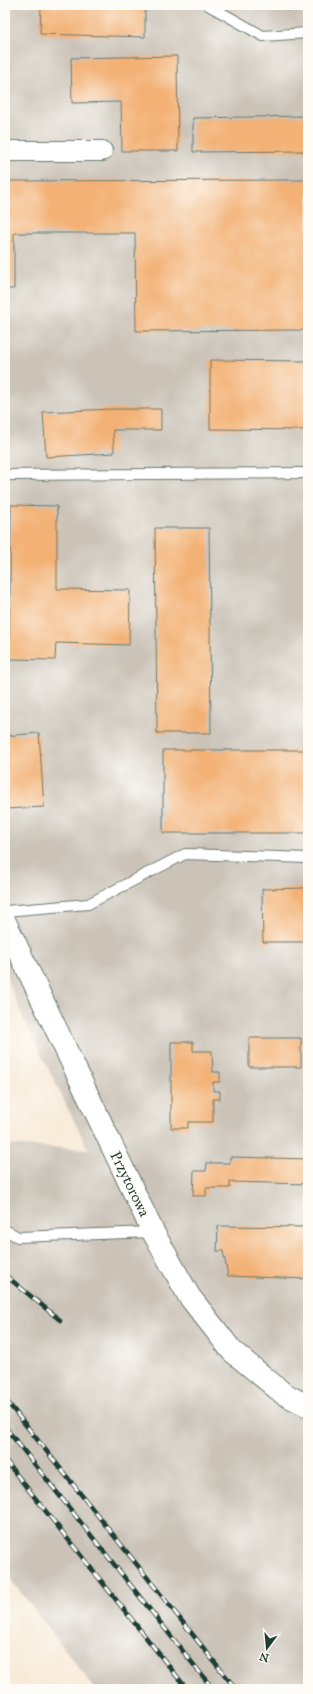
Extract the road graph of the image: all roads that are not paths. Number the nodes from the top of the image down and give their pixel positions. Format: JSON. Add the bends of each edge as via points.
{"nodes":[{"id":1,"x":208,"y":5,"type":"edge"},
{"id":2,"x":308,"y":30,"type":"edge"},
{"id":3,"x":5,"y":151,"type":"edge"},
{"id":4,"x":102,"y":152,"type":"dead end"},
{"id":5,"x":308,"y":473,"type":"edge"},
{"id":6,"x":5,"y":475,"type":"edge"},
{"id":7,"x":308,"y":858,"type":"edge"},
{"id":8,"x":5,"y":911,"type":"edge"},
{"id":9,"x":5,"y":922,"type":"edge"},
{"id":10,"x":5,"y":1230,"type":"edge"},
{"id":11,"x":153,"y":1232,"type":"junction"},
{"id":12,"x":308,"y":1406,"type":"edge"}],
"edges":[{"from":1,"to":2,"type":"lane","via":[[263,36],[307,33]]},
{"from":3,"to":4,"type":"street"},
{"from":5,"to":6,"type":"lane"},
{"from":7,"to":8,"type":"lane","via":[[185,854],[88,904]]},
{"from":9,"to":11,"type":"street","name":"Przytorowa"},
{"from":10,"to":11,"type":"lane","via":[[18,1237]]},
{"from":11,"to":12,"type":"street","name":"Przytorowa","via":[[189,1296],[232,1350],[284,1394]]}]}
